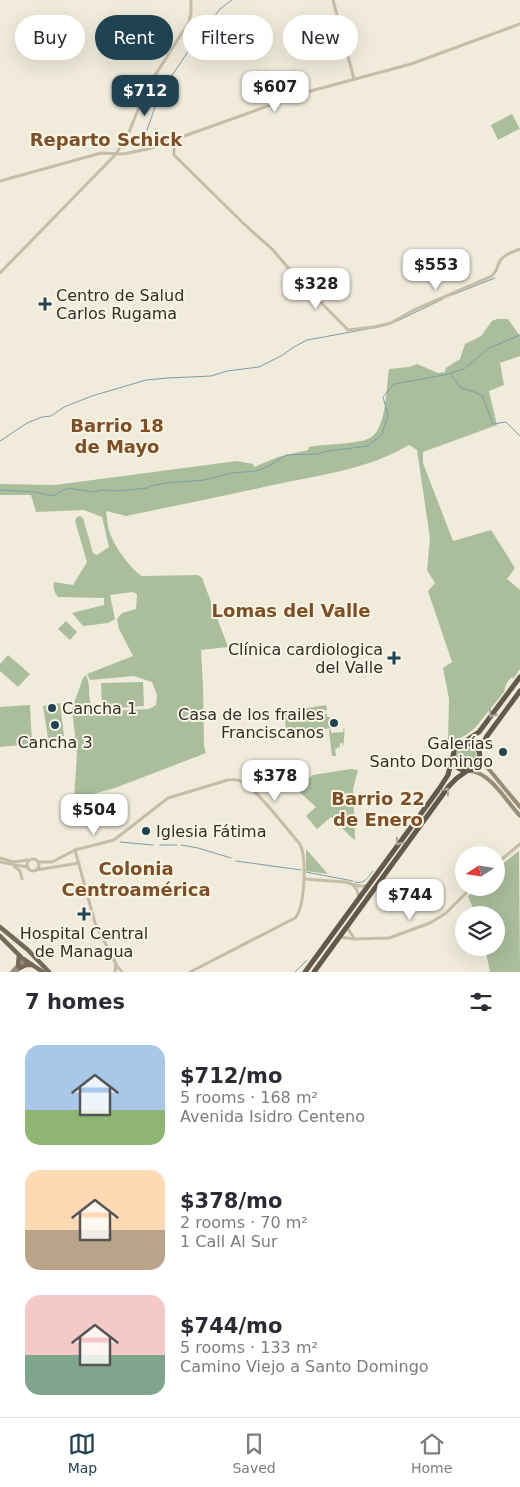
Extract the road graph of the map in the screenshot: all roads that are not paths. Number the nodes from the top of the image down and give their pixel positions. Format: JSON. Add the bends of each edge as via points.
{"nodes":[{"id":1,"x":191,"y":0,"type":"edge"},
{"id":2,"x":333,"y":0,"type":"edge"},
{"id":3,"x":520,"y":24,"type":"edge"},
{"id":4,"x":354,"y":79,"type":"junction"},
{"id":5,"x":174,"y":140,"type":"junction"},
{"id":6,"x":116,"y":154,"type":"junction"},
{"id":7,"x":0,"y":180,"type":"edge"},
{"id":8,"x":520,"y":249,"type":"edge"},
{"id":9,"x":0,"y":272,"type":"edge"},
{"id":10,"x":520,"y":677,"type":"edge"},
{"id":11,"x":520,"y":691,"type":"edge"},
{"id":12,"x":463,"y":743,"type":"junction"},
{"id":13,"x":480,"y":753,"type":"junction"},
{"id":14,"x":452,"y":760,"type":"junction"},
{"id":15,"x":468,"y":771,"type":"junction"},
{"id":16,"x":520,"y":807,"type":"edge"},
{"id":17,"x":520,"y":816,"type":"edge"},
{"id":18,"x":520,"y":844,"type":"edge"},
{"id":19,"x":75,"y":850,"type":"junction"},
{"id":20,"x":505,"y":856,"type":"edge"},
{"id":21,"x":0,"y":858,"type":"edge"},
{"id":22,"x":29,"y":860,"type":"junction"},
{"id":23,"x":0,"y":862,"type":"edge"},
{"id":24,"x":38,"y":862,"type":"junction"},
{"id":25,"x":78,"y":863,"type":"junction"},
{"id":26,"x":13,"y":866,"type":"junction"},
{"id":27,"x":27,"y":867,"type":"junction"},
{"id":28,"x":36,"y":870,"type":"junction"},
{"id":29,"x":304,"y":878,"type":"junction"},
{"id":30,"x":22,"y":879,"type":"dead end"},
{"id":31,"x":353,"y":885,"type":"junction"},
{"id":32,"x":367,"y":886,"type":"junction"},
{"id":33,"x":462,"y":896,"type":"edge"},
{"id":34,"x":359,"y":898,"type":"junction"},
{"id":35,"x":349,"y":924,"type":"junction"},
{"id":36,"x":0,"y":927,"type":"edge"},
{"id":37,"x":0,"y":936,"type":"edge"},
{"id":38,"x":340,"y":937,"type":"junction"},
{"id":39,"x":354,"y":938,"type":"junction"},
{"id":40,"x":24,"y":948,"type":"junction"},
{"id":41,"x":24,"y":956,"type":"junction"},
{"id":42,"x":116,"y":964,"type":"junction"},
{"id":43,"x":33,"y":965,"type":"junction"},
{"id":44,"x":17,"y":970,"type":"edge"},
{"id":45,"x":46,"y":971,"type":"edge"},
{"id":46,"x":115,"y":972,"type":"edge"},
{"id":47,"x":122,"y":972,"type":"edge"},
{"id":48,"x":190,"y":972,"type":"edge"},
{"id":49,"x":305,"y":972,"type":"edge"},
{"id":50,"x":314,"y":972,"type":"edge"}],
"edges":[{"from":1,"to":6,"type":"street","via":[[189,22],[147,88]]},
{"from":2,"to":4,"type":"street"},
{"from":3,"to":4,"type":"street","via":[[411,64]]},
{"from":4,"to":5,"type":"street","via":[[310,91]]},
{"from":5,"to":6,"type":"street","via":[[135,152]]},
{"from":5,"to":8,"type":"street","via":[[174,155],[272,250],[348,330],[391,323],[490,277],[500,260]]},
{"from":6,"to":7,"type":"street","via":[[101,153]]},
{"from":6,"to":9,"type":"street"},
{"from":10,"to":12,"type":"highway","one_way":true,"via":[[479,732]]},
{"from":11,"to":13,"type":"highway","via":[[487,736]]},
{"from":12,"to":13,"type":"highway","via":[[472,744]]},
{"from":12,"to":14,"type":"highway","via":[[455,748]]},
{"from":13,"to":15,"type":"highway","via":[[478,765]]},
{"from":13,"to":16,"type":"main road","via":[[487,767]]},
{"from":14,"to":15,"type":"highway","via":[[458,768]]},
{"from":14,"to":32,"type":"highway","one_way":true,"via":[[439,789]]},
{"from":15,"to":17,"type":"main road","via":[[480,772],[487,777]]},
{"from":35,"to":15,"type":"highway","one_way":true,"via":[[449,786]]},
{"from":18,"to":20,"type":"street"},
{"from":19,"to":24,"type":"street","via":[[52,862]]},
{"from":19,"to":25,"type":"street"},
{"from":19,"to":29,"type":"street","via":[[120,837],[168,798],[236,779],[259,796],[300,844],[304,853]]},
{"from":21,"to":22,"type":"street","via":[[13,862]]},
{"from":22,"to":24,"type":"street"},
{"from":22,"to":27,"type":"street"},
{"from":23,"to":26,"type":"street"},
{"from":24,"to":28,"type":"street"},
{"from":25,"to":28,"type":"street"},
{"from":25,"to":42,"type":"street","via":[[95,923]]},
{"from":26,"to":27,"type":"street"},
{"from":26,"to":30,"type":"street"},
{"from":27,"to":28,"type":"street"},
{"from":29,"to":31,"type":"street"},
{"from":29,"to":48,"type":"street","via":[[301,908],[295,918]]},
{"from":31,"to":32,"type":"street"},
{"from":31,"to":34,"type":"street"},
{"from":32,"to":34,"type":"highway"},
{"from":33,"to":39,"type":"street","via":[[430,924],[389,938]]},
{"from":34,"to":49,"type":"highway"},
{"from":35,"to":38,"type":"highway"},
{"from":35,"to":39,"type":"street","via":[[348,929]]},
{"from":36,"to":40,"type":"main road"},
{"from":37,"to":41,"type":"main road"},
{"from":38,"to":39,"type":"street"},
{"from":38,"to":50,"type":"highway"},
{"from":40,"to":41,"type":"main road"},
{"from":40,"to":41,"type":"main road","via":[[21,948]]},
{"from":41,"to":43,"type":"main road"},
{"from":41,"to":44,"type":"main road"},
{"from":41,"to":44,"type":"main road"},
{"from":41,"to":45,"type":"main road"},
{"from":42,"to":46,"type":"street"},
{"from":42,"to":47,"type":"street"},
{"from":43,"to":44,"type":"main road"},
{"from":43,"to":45,"type":"main road"}]}
